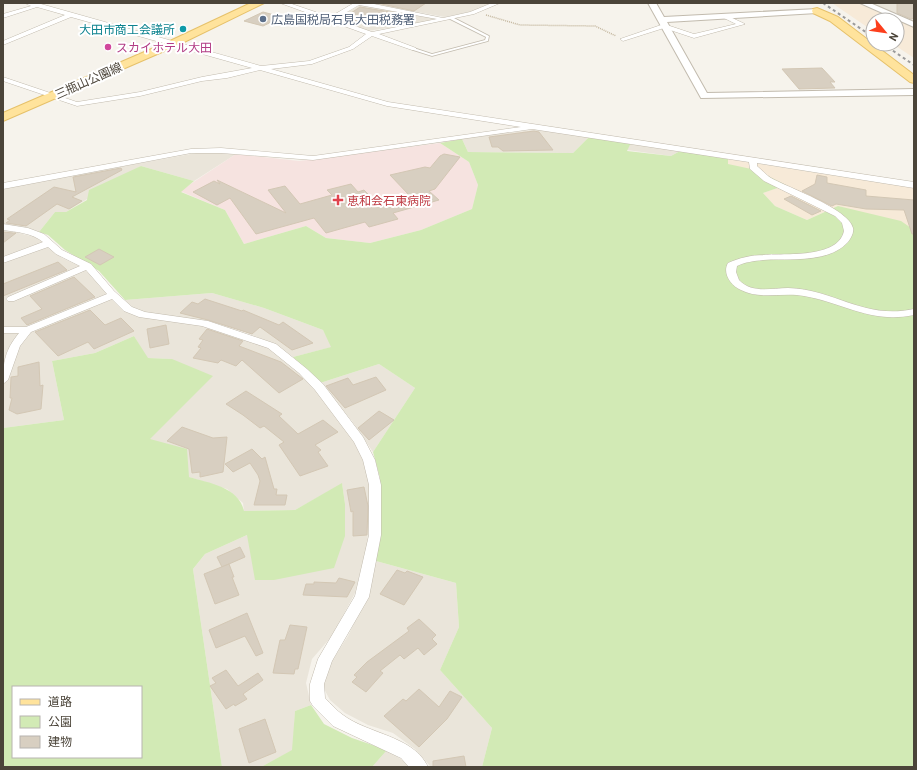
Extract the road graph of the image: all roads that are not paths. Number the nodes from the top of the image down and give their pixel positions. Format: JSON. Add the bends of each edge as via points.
{"nodes":[{"id":1,"x":28,"y":3,"type":"edge"},
{"id":2,"x":54,"y":3,"type":"edge"},
{"id":3,"x":259,"y":3,"type":"edge"},
{"id":4,"x":283,"y":3,"type":"edge"},
{"id":5,"x":359,"y":3,"type":"edge"},
{"id":6,"x":497,"y":3,"type":"edge"},
{"id":7,"x":652,"y":3,"type":"edge"},
{"id":8,"x":864,"y":3,"type":"edge"},
{"id":9,"x":38,"y":6,"type":"junction"},
{"id":10,"x":817,"y":11,"type":"joint"},
{"id":11,"x":72,"y":15,"type":"junction"},
{"id":12,"x":3,"y":16,"type":"edge"},
{"id":13,"x":726,"y":17,"type":"junction"},
{"id":14,"x":448,"y":18,"type":"junction"},
{"id":15,"x":330,"y":20,"type":"junction"},
{"id":16,"x":663,"y":23,"type":"junction"},
{"id":17,"x":914,"y":25,"type":"edge"},
{"id":18,"x":371,"y":34,"type":"junction"},
{"id":19,"x":623,"y":39,"type":"road end"},
{"id":20,"x":3,"y":43,"type":"edge"},
{"id":21,"x":174,"y":43,"type":"junction"},
{"id":22,"x":414,"y":49,"type":"joint"},
{"id":23,"x":262,"y":68,"type":"junction"},
{"id":24,"x":3,"y":79,"type":"edge"},
{"id":25,"x":914,"y":80,"type":"edge"},
{"id":26,"x":914,"y":92,"type":"edge"},
{"id":27,"x":52,"y":95,"type":"junction"},
{"id":28,"x":3,"y":117,"type":"edge"},
{"id":29,"x":540,"y":126,"type":"junction"},
{"id":30,"x":753,"y":160,"type":"junction"},
{"id":31,"x":914,"y":185,"type":"edge"},
{"id":32,"x":3,"y":186,"type":"edge"},
{"id":33,"x":3,"y":227,"type":"edge"},
{"id":34,"x":49,"y":243,"type":"junction"},
{"id":35,"x":3,"y":260,"type":"edge"},
{"id":36,"x":88,"y":266,"type":"junction"},
{"id":37,"x":113,"y":295,"type":"junction"},
{"id":38,"x":11,"y":299,"type":"dead end"},
{"id":39,"x":914,"y":312,"type":"edge"},
{"id":40,"x":3,"y":330,"type":"edge"},
{"id":41,"x":27,"y":330,"type":"junction"},
{"id":42,"x":3,"y":380,"type":"edge"},
{"id":43,"x":420,"y":767,"type":"edge"}],
"edges":[{"from":1,"to":9,"type":"street"},
{"from":2,"to":9,"type":"street"},
{"from":3,"to":21,"type":"main road","name":"三瓶山公園線"},
{"from":4,"to":15,"type":"street"},
{"from":5,"to":14,"type":"street"},
{"from":5,"to":15,"type":"street"},
{"from":6,"to":14,"type":"street"},
{"from":7,"to":16,"type":"street"},
{"from":8,"to":17,"type":"street"},
{"from":9,"to":11,"type":"street"},
{"from":9,"to":12,"type":"street"},
{"from":10,"to":13,"type":"street"},
{"from":10,"to":25,"type":"main road","via":[[834,19]]},
{"from":11,"to":20,"type":"street"},
{"from":11,"to":21,"type":"street"},
{"from":13,"to":16,"type":"street"},
{"from":13,"to":16,"type":"street","via":[[742,24],[694,36]]},
{"from":14,"to":18,"type":"street"},
{"from":14,"to":22,"type":"lane","via":[[488,37],[486,41],[432,55]]},
{"from":15,"to":18,"type":"street"},
{"from":16,"to":19,"type":"street"},
{"from":16,"to":26,"type":"street","via":[[704,96]]},
{"from":18,"to":22,"type":"street"},
{"from":18,"to":23,"type":"street","via":[[351,48],[310,63]]},
{"from":21,"to":23,"type":"street"},
{"from":21,"to":27,"type":"main road","name":"三瓶山公園線"},
{"from":23,"to":27,"type":"street","via":[[140,94],[77,104]]},
{"from":23,"to":29,"type":"street","via":[[387,104]]},
{"from":24,"to":27,"type":"street"},
{"from":27,"to":28,"type":"main road","name":"三瓶山公園線"},
{"from":29,"to":30,"type":"street"},
{"from":29,"to":32,"type":"street","via":[[313,158],[215,150],[191,151]]},
{"from":30,"to":31,"type":"street"},
{"from":30,"to":39,"type":"street","via":[[753,167],[767,179],[844,218],[849,231],[847,239],[820,255],[809,258],[752,258],[735,263],[731,265],[730,274],[737,283],[752,290],[806,294],[875,314],[898,315]]},
{"from":33,"to":34,"type":"street","via":[[28,231],[41,236]]},
{"from":34,"to":35,"type":"street"},
{"from":34,"to":36,"type":"street","via":[[58,252]]},
{"from":36,"to":37,"type":"street"},
{"from":36,"to":38,"type":"street"},
{"from":37,"to":41,"type":"street"},
{"from":37,"to":43,"type":"street","via":[[128,309],[143,315],[204,323],[272,346],[319,387],[359,440],[369,460],[375,485],[375,535],[362,597],[325,659],[318,684],[318,701],[338,721],[407,753]]},
{"from":40,"to":41,"type":"street"},
{"from":41,"to":42,"type":"street","via":[[15,345]]}]}
